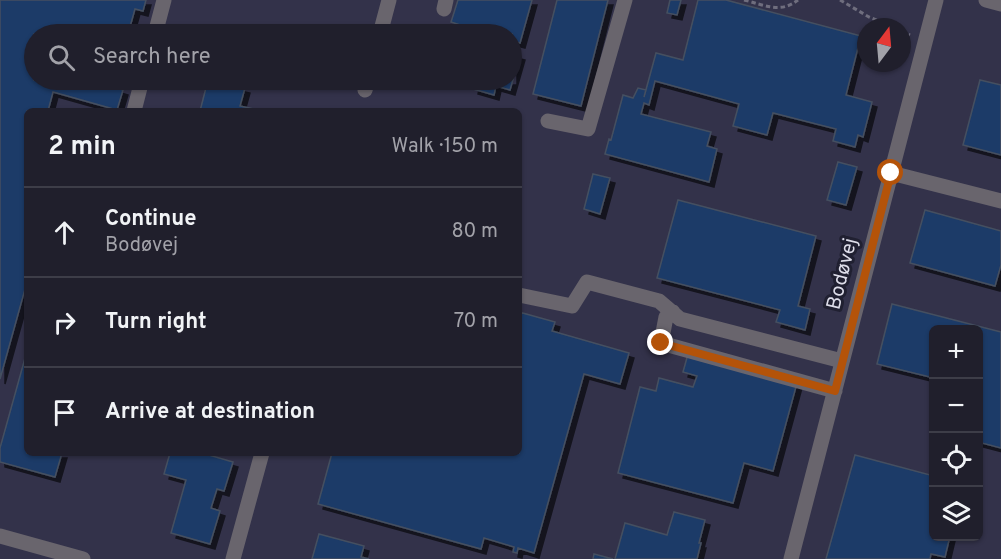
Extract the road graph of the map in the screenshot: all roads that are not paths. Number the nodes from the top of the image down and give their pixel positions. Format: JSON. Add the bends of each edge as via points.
{"nodes":[{"id":1,"x":164,"y":0,"type":"edge"},
{"id":2,"x":389,"y":0,"type":"edge"},
{"id":3,"x":624,"y":0,"type":"edge"},
{"id":4,"x":936,"y":0,"type":"edge"},
{"id":5,"x":986,"y":0,"type":"edge"},
{"id":6,"x":1001,"y":4,"type":"edge"},
{"id":7,"x":158,"y":24,"type":"edge"},
{"id":8,"x":383,"y":24,"type":"edge"},
{"id":9,"x":139,"y":90,"type":"edge"},
{"id":10,"x":135,"y":108,"type":"edge"},
{"id":11,"x":548,"y":121,"type":"dead end"},
{"id":12,"x":891,"y":173,"type":"junction"},
{"id":13,"x":1001,"y":201,"type":"edge"},
{"id":14,"x":522,"y":296,"type":"edge"},
{"id":15,"x":673,"y":312,"type":"junction"},
{"id":16,"x":842,"y":361,"type":"junction"},
{"id":17,"x":835,"y":391,"type":"junction"},
{"id":18,"x":261,"y":456,"type":"edge"},
{"id":19,"x":0,"y":536,"type":"edge"},
{"id":20,"x":60,"y":556,"type":"edge"},
{"id":21,"x":82,"y":559,"type":"edge"},
{"id":22,"x":233,"y":559,"type":"edge"},
{"id":23,"x":791,"y":559,"type":"edge"}],
"edges":[{"from":1,"to":7,"type":"street"},
{"from":2,"to":8,"type":"street"},
{"from":3,"to":11,"type":"street","via":[[588,129]]},
{"from":4,"to":12,"type":"street","name":"Bodøvej"},
{"from":5,"to":6,"type":"street"},
{"from":9,"to":10,"type":"street"},
{"from":12,"to":13,"type":"street"},
{"from":12,"to":16,"type":"street","name":"Bodøvej"},
{"from":14,"to":15,"type":"street","via":[[572,306],[587,282],[659,301]]},
{"from":15,"to":16,"type":"street","via":[[680,319]]},
{"from":15,"to":17,"type":"street","via":[[666,317],[661,343]]},
{"from":16,"to":17,"type":"street","name":"Bodøvej"},
{"from":17,"to":23,"type":"street","name":"Bodøvej"},
{"from":18,"to":22,"type":"street"},
{"from":19,"to":20,"type":"street"},
{"from":20,"to":21,"type":"street"}]}
